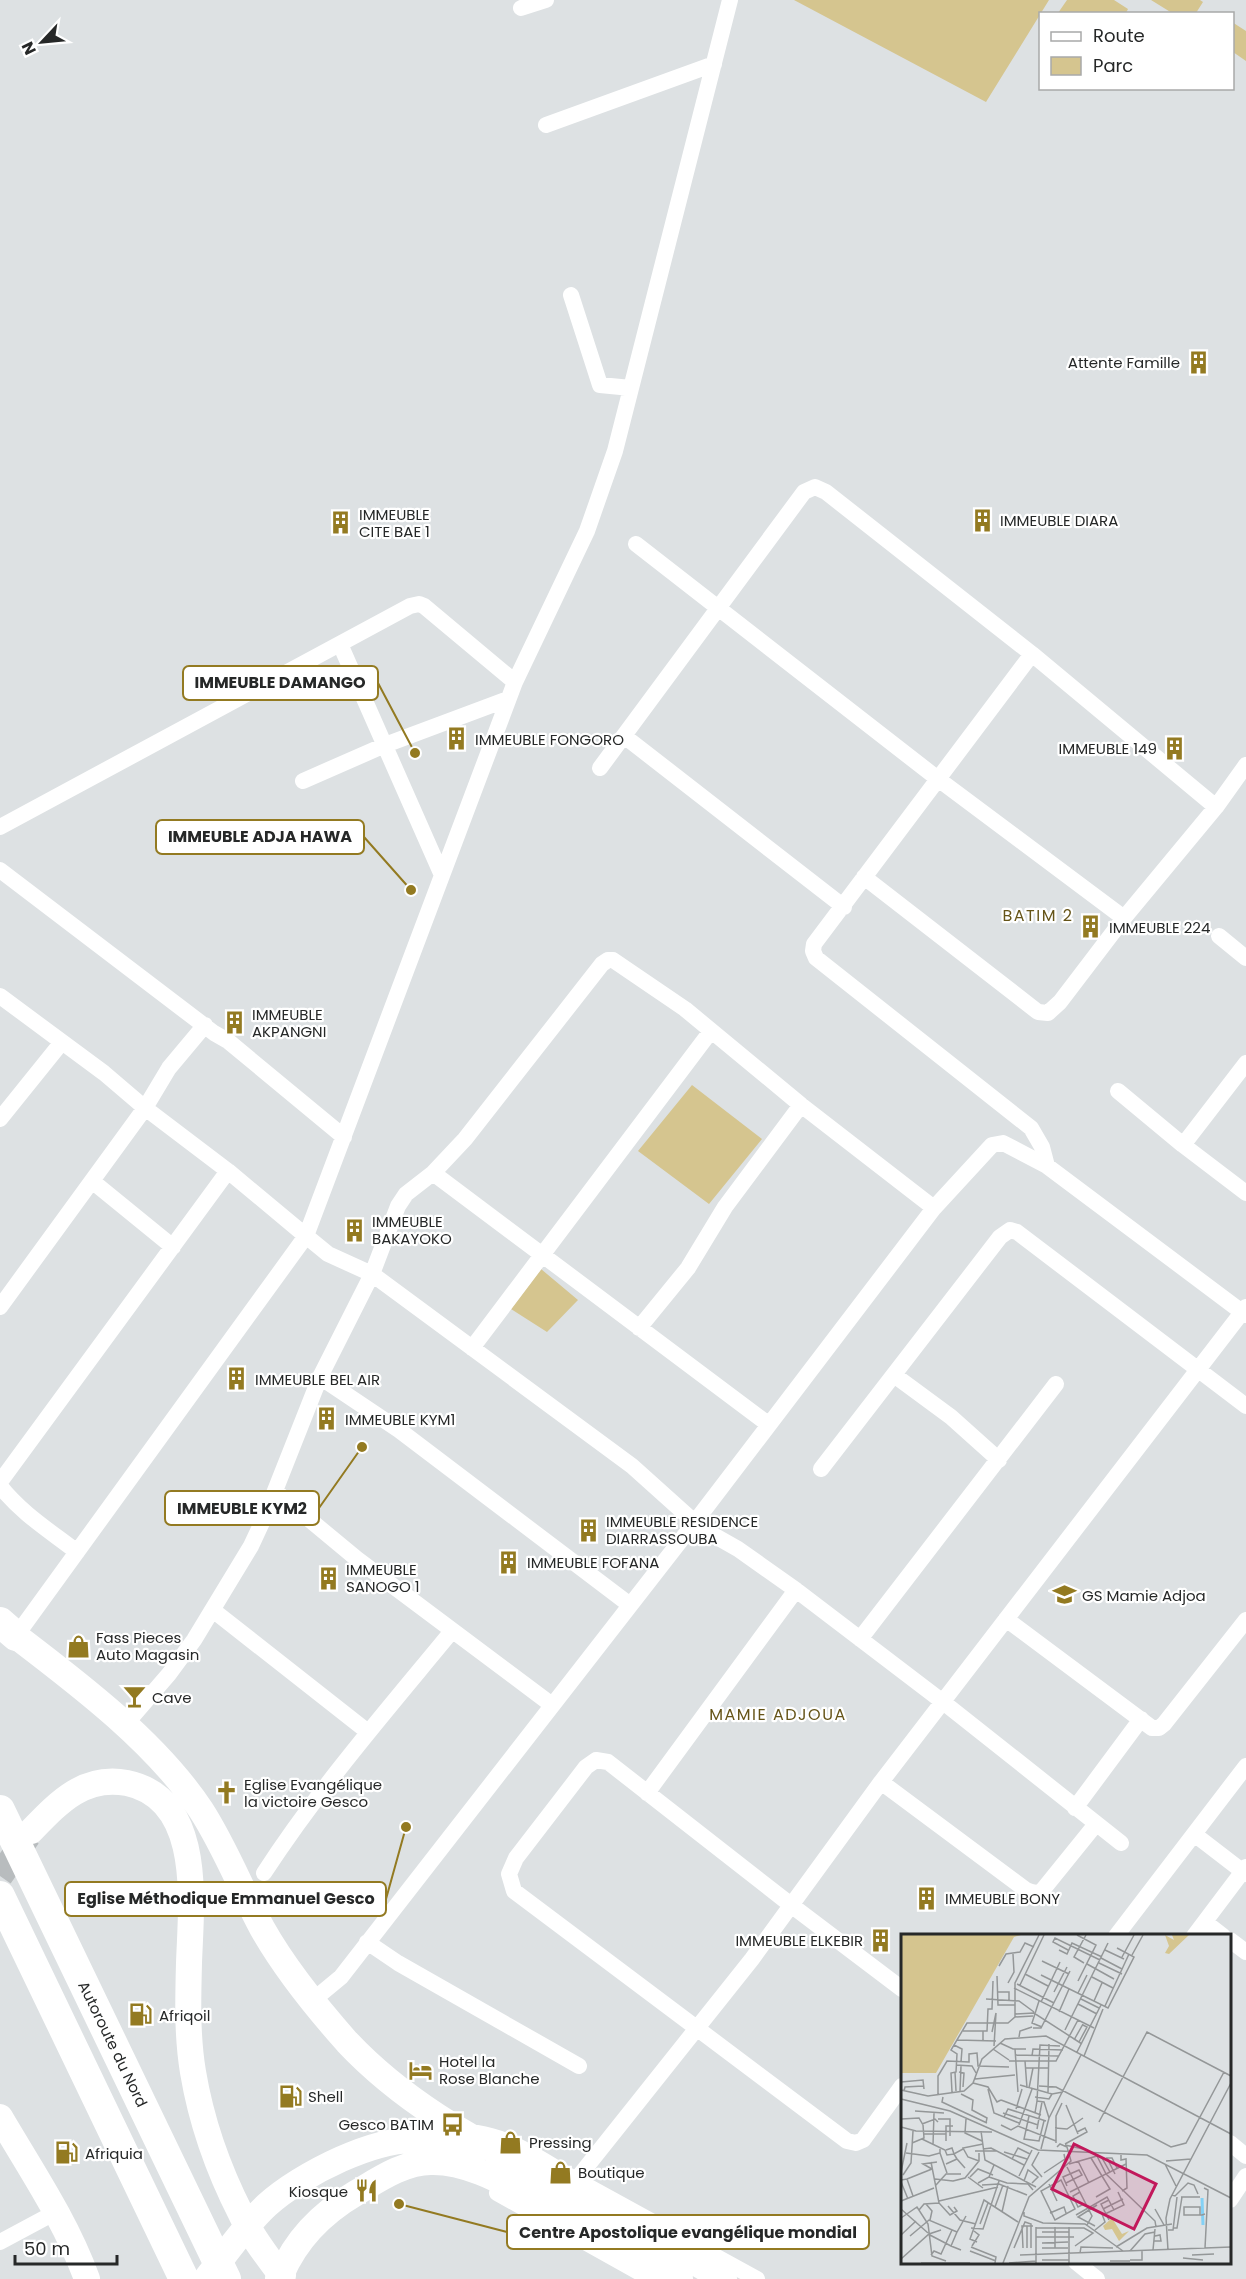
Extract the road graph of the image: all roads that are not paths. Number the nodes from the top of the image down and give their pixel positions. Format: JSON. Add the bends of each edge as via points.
{"nodes":[{"id":1,"x":546,"y":0,"type":"edge"},
{"id":2,"x":730,"y":0,"type":"edge"},
{"id":3,"x":521,"y":8,"type":"dead end"},
{"id":4,"x":714,"y":64,"type":"junction"},
{"id":5,"x":546,"y":125,"type":"dead end"},
{"id":6,"x":571,"y":295,"type":"dead end"},
{"id":7,"x":631,"y":388,"type":"junction"},
{"id":8,"x":636,"y":544,"type":"dead end"},
{"id":9,"x":718,"y":609,"type":"junction"},
{"id":10,"x":340,"y":644,"type":"junction"},
{"id":11,"x":1032,"y":654,"type":"junction"},
{"id":12,"x":515,"y":682,"type":"junction"},
{"id":13,"x":508,"y":699,"type":"junction"},
{"id":14,"x":624,"y":736,"type":"junction"},
{"id":15,"x":385,"y":746,"type":"junction"},
{"id":16,"x":1246,"y":765,"type":"edge"},
{"id":17,"x":600,"y":768,"type":"dead end"},
{"id":18,"x":938,"y":779,"type":"junction"},
{"id":19,"x":303,"y":781,"type":"dead end"},
{"id":20,"x":1216,"y":807,"type":"junction"},
{"id":21,"x":0,"y":826,"type":"edge"},
{"id":22,"x":0,"y":870,"type":"edge"},
{"id":23,"x":441,"y":873,"type":"junction"},
{"id":24,"x":864,"y":877,"type":"junction"},
{"id":25,"x":844,"y":907,"type":"junction"},
{"id":26,"x":1124,"y":918,"type":"junction"},
{"id":27,"x":1219,"y":936,"type":"dead end"},
{"id":28,"x":1246,"y":958,"type":"edge"},
{"id":29,"x":0,"y":996,"type":"edge"},
{"id":30,"x":205,"y":1025,"type":"junction"},
{"id":31,"x":711,"y":1031,"type":"junction"},
{"id":32,"x":62,"y":1042,"type":"junction"},
{"id":33,"x":1246,"y":1063,"type":"edge"},
{"id":34,"x":1118,"y":1091,"type":"dead end"},
{"id":35,"x":801,"y":1105,"type":"junction"},
{"id":36,"x":145,"y":1108,"type":"junction"},
{"id":37,"x":0,"y":1119,"type":"edge"},
{"id":38,"x":344,"y":1137,"type":"junction"},
{"id":39,"x":1183,"y":1145,"type":"junction"},
{"id":40,"x":1047,"y":1166,"type":"junction"},
{"id":41,"x":228,"y":1171,"type":"junction"},
{"id":42,"x":433,"y":1173,"type":"junction"},
{"id":43,"x":92,"y":1181,"type":"junction"},
{"id":44,"x":1246,"y":1193,"type":"edge"},
{"id":45,"x":934,"y":1208,"type":"junction"},
{"id":46,"x":306,"y":1236,"type":"junction"},
{"id":47,"x":173,"y":1247,"type":"junction"},
{"id":48,"x":543,"y":1256,"type":"junction"},
{"id":49,"x":372,"y":1274,"type":"junction"},
{"id":50,"x":0,"y":1307,"type":"edge"},
{"id":51,"x":1245,"y":1311,"type":"edge"},
{"id":52,"x":639,"y":1328,"type":"junction"},
{"id":53,"x":472,"y":1348,"type":"junction"},
{"id":54,"x":1198,"y":1369,"type":"junction"},
{"id":55,"x":894,"y":1375,"type":"junction"},
{"id":56,"x":320,"y":1377,"type":"junction"},
{"id":57,"x":1056,"y":1384,"type":"dead end"},
{"id":58,"x":1246,"y":1406,"type":"edge"},
{"id":59,"x":768,"y":1425,"type":"junction"},
{"id":60,"x":999,"y":1460,"type":"junction"},
{"id":61,"x":821,"y":1469,"type":"dead end"},
{"id":62,"x":0,"y":1484,"type":"edge"},
{"id":63,"x":275,"y":1491,"type":"junction"},
{"id":64,"x":695,"y":1522,"type":"junction"},
{"id":65,"x":77,"y":1552,"type":"junction"},
{"id":66,"x":796,"y":1590,"type":"junction"},
{"id":67,"x":630,"y":1605,"type":"junction"},
{"id":68,"x":214,"y":1611,"type":"junction"},
{"id":69,"x":1006,"y":1619,"type":"junction"},
{"id":70,"x":1246,"y":1620,"type":"edge"},
{"id":71,"x":8,"y":1629,"type":"edge"},
{"id":72,"x":452,"y":1631,"type":"junction"},
{"id":73,"x":860,"y":1639,"type":"junction"},
{"id":74,"x":943,"y":1702,"type":"junction"},
{"id":75,"x":552,"y":1705,"type":"junction"},
{"id":76,"x":1141,"y":1719,"type":"junction"},
{"id":77,"x":125,"y":1725,"type":"junction"},
{"id":78,"x":368,"y":1732,"type":"junction"},
{"id":79,"x":1246,"y":1766,"type":"edge"},
{"id":80,"x":881,"y":1782,"type":"junction"},
{"id":81,"x":647,"y":1793,"type":"junction"},
{"id":82,"x":1075,"y":1808,"type":"junction"},
{"id":83,"x":0,"y":1809,"type":"edge"},
{"id":84,"x":1096,"y":1824,"type":"junction"},
{"id":85,"x":31,"y":1831,"type":"tunnel mouth"},
{"id":86,"x":1194,"y":1834,"type":"junction"},
{"id":87,"x":1121,"y":1843,"type":"dead end"},
{"id":88,"x":1245,"y":1871,"type":"edge"},
{"id":89,"x":264,"y":1873,"type":"dead end"},
{"id":90,"x":0,"y":1896,"type":"edge"},
{"id":91,"x":247,"y":1898,"type":"junction"},
{"id":92,"x":192,"y":1904,"type":"junction"},
{"id":93,"x":791,"y":1905,"type":"junction"},
{"id":94,"x":1205,"y":1922,"type":"junction"},
{"id":95,"x":1117,"y":1934,"type":"edge"},
{"id":96,"x":1195,"y":1934,"type":"edge"},
{"id":97,"x":1222,"y":1934,"type":"edge"},
{"id":98,"x":1231,"y":1941,"type":"edge"},
{"id":99,"x":368,"y":1942,"type":"junction"},
{"id":100,"x":1246,"y":1952,"type":"edge"},
{"id":101,"x":901,"y":1988,"type":"edge"},
{"id":102,"x":312,"y":2001,"type":"junction"},
{"id":103,"x":697,"y":2030,"type":"junction"},
{"id":104,"x":579,"y":2066,"type":"dead end"},
{"id":105,"x":901,"y":2089,"type":"edge"},
{"id":106,"x":0,"y":2117,"type":"edge"},
{"id":107,"x":455,"y":2129,"type":"junction"},
{"id":108,"x":1231,"y":2144,"type":"edge"},
{"id":109,"x":1246,"y":2156,"type":"edge"},
{"id":110,"x":386,"y":2176,"type":"junction"},
{"id":111,"x":1246,"y":2176,"type":"edge"},
{"id":112,"x":576,"y":2180,"type":"junction"},
{"id":113,"x":1231,"y":2198,"type":"edge"},
{"id":114,"x":56,"y":2212,"type":"junction"},
{"id":115,"x":576,"y":2220,"type":"junction"},
{"id":116,"x":0,"y":2242,"type":"edge"},
{"id":117,"x":281,"y":2278,"type":"edge"},
{"id":118,"x":87,"y":2279,"type":"edge"},
{"id":119,"x":184,"y":2279,"type":"edge"},
{"id":120,"x":206,"y":2279,"type":"edge"},
{"id":121,"x":226,"y":2279,"type":"edge"},
{"id":122,"x":651,"y":2279,"type":"edge"},
{"id":123,"x":680,"y":2279,"type":"edge"},
{"id":124,"x":724,"y":2279,"type":"edge"},
{"id":125,"x":757,"y":2279,"type":"edge"}],
"edges":[{"from":1,"to":3,"type":"street"},
{"from":2,"to":4,"type":"street"},
{"from":4,"to":5,"type":"street"},
{"from":4,"to":7,"type":"street"},
{"from":6,"to":7,"type":"street","via":[[600,385]]},
{"from":7,"to":12,"type":"street","via":[[615,451],[586,531]]},
{"from":8,"to":9,"type":"street"},
{"from":9,"to":11,"type":"street","via":[[804,492],[815,487]]},
{"from":9,"to":14,"type":"street"},
{"from":9,"to":18,"type":"street"},
{"from":10,"to":12,"type":"street","via":[[418,604]]},
{"from":10,"to":15,"type":"street"},
{"from":10,"to":21,"type":"street"},
{"from":11,"to":18,"type":"street"},
{"from":11,"to":20,"type":"street"},
{"from":12,"to":13,"type":"street"},
{"from":13,"to":15,"type":"street"},
{"from":13,"to":23,"type":"street"},
{"from":14,"to":17,"type":"street"},
{"from":14,"to":25,"type":"street"},
{"from":15,"to":19,"type":"street"},
{"from":15,"to":23,"type":"street"},
{"from":16,"to":20,"type":"street"},
{"from":18,"to":24,"type":"street"},
{"from":18,"to":26,"type":"street"},
{"from":20,"to":26,"type":"street"},
{"from":22,"to":30,"type":"street"},
{"from":23,"to":38,"type":"street"},
{"from":24,"to":25,"type":"street"},
{"from":24,"to":26,"type":"street","via":[[1044,1013],[1060,1002]]},
{"from":25,"to":40,"type":"street","via":[[814,944],[816,958],[1031,1128]]},
{"from":27,"to":28,"type":"street"},
{"from":29,"to":32,"type":"street"},
{"from":30,"to":36,"type":"street","via":[[169,1068]]},
{"from":30,"to":38,"type":"street"},
{"from":31,"to":35,"type":"street"},
{"from":31,"to":42,"type":"street","via":[[669,997],[608,960],[465,1139]]},
{"from":31,"to":48,"type":"street"},
{"from":32,"to":36,"type":"street"},
{"from":32,"to":37,"type":"street"},
{"from":33,"to":39,"type":"street"},
{"from":34,"to":39,"type":"street"},
{"from":35,"to":45,"type":"street"},
{"from":35,"to":52,"type":"street","via":[[725,1207],[688,1268]]},
{"from":36,"to":41,"type":"street"},
{"from":36,"to":43,"type":"street"},
{"from":38,"to":46,"type":"street"},
{"from":39,"to":44,"type":"street"},
{"from":40,"to":45,"type":"street","via":[[997,1143]]},
{"from":40,"to":51,"type":"street"},
{"from":41,"to":46,"type":"street"},
{"from":41,"to":47,"type":"street"},
{"from":42,"to":48,"type":"street"},
{"from":42,"to":49,"type":"street","via":[[406,1194],[398,1206]]},
{"from":43,"to":47,"type":"street"},
{"from":43,"to":50,"type":"street"},
{"from":45,"to":59,"type":"street"},
{"from":46,"to":49,"type":"street","via":[[328,1254]]},
{"from":46,"to":65,"type":"street"},
{"from":47,"to":62,"type":"street"},
{"from":48,"to":52,"type":"street"},
{"from":48,"to":53,"type":"street"},
{"from":49,"to":53,"type":"street"},
{"from":49,"to":56,"type":"street"},
{"from":51,"to":54,"type":"street"},
{"from":52,"to":59,"type":"street"},
{"from":53,"to":64,"type":"street","via":[[632,1466]]},
{"from":54,"to":55,"type":"street","via":[[1010,1230],[1000,1237]]},
{"from":54,"to":58,"type":"street"},
{"from":54,"to":69,"type":"street"},
{"from":55,"to":60,"type":"street","via":[[951,1417]]},
{"from":55,"to":61,"type":"street"},
{"from":56,"to":63,"type":"street"},
{"from":56,"to":67,"type":"street","via":[[399,1430]]},
{"from":57,"to":60,"type":"street"},
{"from":59,"to":64,"type":"street"},
{"from":60,"to":73,"type":"street"},
{"from":62,"to":65,"type":"street","via":[[10,1500]]},
{"from":63,"to":68,"type":"street","via":[[251,1546]]},
{"from":63,"to":72,"type":"street"},
{"from":64,"to":66,"type":"street"},
{"from":64,"to":67,"type":"street"},
{"from":65,"to":71,"type":"street"},
{"from":66,"to":73,"type":"street"},
{"from":66,"to":81,"type":"street"},
{"from":67,"to":75,"type":"street"},
{"from":68,"to":77,"type":"street","via":[[169,1674]]},
{"from":68,"to":78,"type":"street"},
{"from":69,"to":74,"type":"street"},
{"from":69,"to":76,"type":"street"},
{"from":70,"to":76,"type":"street","via":[[1164,1724],[1152,1728]]},
{"from":71,"to":77,"type":"main road"},
{"from":72,"to":75,"type":"street"},
{"from":72,"to":78,"type":"street"},
{"from":73,"to":74,"type":"street"},
{"from":74,"to":80,"type":"street"},
{"from":74,"to":82,"type":"street"},
{"from":75,"to":99,"type":"street"},
{"from":76,"to":82,"type":"street"},
{"from":77,"to":91,"type":"main road","via":[[163,1762],[201,1809]]},
{"from":78,"to":89,"type":"street","via":[[296,1823]]},
{"from":79,"to":86,"type":"street"},
{"from":80,"to":84,"type":"street","via":[[1034,1893],[1041,1892]]},
{"from":80,"to":93,"type":"street"},
{"from":81,"to":93,"type":"street"},
{"from":81,"to":103,"type":"street","via":[[608,1762],[596,1760],[586,1767],[516,1858],[509,1874],[514,1891]]},
{"from":82,"to":84,"type":"street"},
{"from":83,"to":121,"type":"highway","name":"Autoroute du Nord"},
{"from":84,"to":87,"type":"street"},
{"from":85,"to":92,"type":"main road","via":[[58,1803],[86,1786],[111,1780],[141,1786],[159,1796],[179,1827],[187,1852]]},
{"from":86,"to":88,"type":"street"},
{"from":86,"to":95,"type":"street"},
{"from":88,"to":94,"type":"street"},
{"from":90,"to":119,"type":"highway"},
{"from":91,"to":92,"type":"main road"},
{"from":91,"to":102,"type":"main road","via":[[282,1960]]},
{"from":92,"to":117,"type":"main road","via":[[188,2039],[202,2114],[241,2215]]},
{"from":93,"to":101,"type":"street"},
{"from":93,"to":103,"type":"street"},
{"from":94,"to":96,"type":"street"},
{"from":94,"to":97,"type":"street"},
{"from":98,"to":100,"type":"street"},
{"from":99,"to":102,"type":"street","via":[[341,1977]]},
{"from":99,"to":104,"type":"street"},
{"from":102,"to":107,"type":"main road","via":[[361,2056],[407,2097]]},
{"from":103,"to":105,"type":"street","via":[[847,2141],[863,2140]]},
{"from":103,"to":112,"type":"street"},
{"from":106,"to":114,"type":"main road"},
{"from":107,"to":112,"type":"street","via":[[491,2135],[517,2145]]},
{"from":107,"to":124,"type":"main road"},
{"from":108,"to":109,"type":"street"},
{"from":110,"to":115,"type":"main road","via":[[421,2163],[453,2164]]},
{"from":110,"to":117,"type":"main road","via":[[340,2202],[316,2222],[289,2256]]},
{"from":110,"to":122,"type":"street","via":[[431,2174],[467,2180],[501,2194]]},
{"from":111,"to":113,"type":"street"},
{"from":112,"to":125,"type":"street"},
{"from":114,"to":116,"type":"street"},
{"from":114,"to":118,"type":"main road"},
{"from":115,"to":120,"type":"main road","via":[[474,2159],[425,2140],[388,2142],[313,2171],[289,2187],[265,2206]]},
{"from":115,"to":123,"type":"main road"}]}
